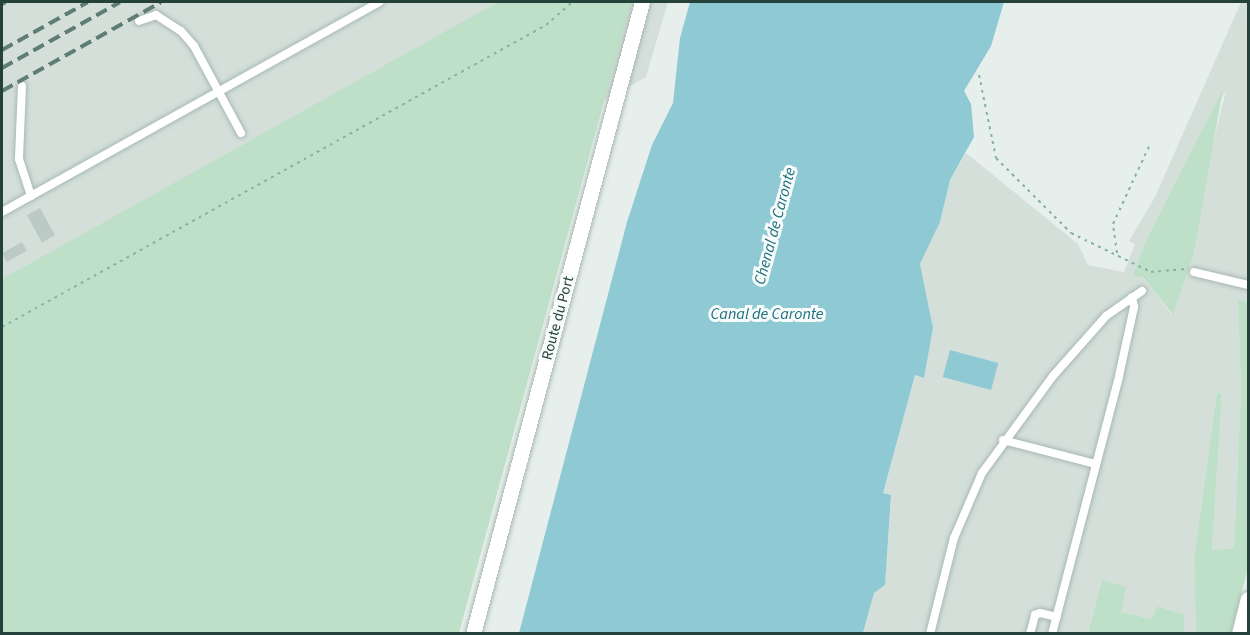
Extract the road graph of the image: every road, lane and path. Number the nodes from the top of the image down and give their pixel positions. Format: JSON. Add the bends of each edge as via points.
{"nodes":[{"id":1,"x":379,"y":2,"type":"edge"},
{"id":2,"x":572,"y":2,"type":"edge"},
{"id":3,"x":642,"y":2,"type":"edge"},
{"id":4,"x":139,"y":21,"type":"dead end"},
{"id":5,"x":979,"y":75,"type":"dead end"},
{"id":6,"x":22,"y":86,"type":"dead end"},
{"id":7,"x":219,"y":91,"type":"junction"},
{"id":8,"x":241,"y":133,"type":"dead end"},
{"id":9,"x":1151,"y":141,"type":"dead end"},
{"id":10,"x":31,"y":196,"type":"junction"},
{"id":11,"x":2,"y":212,"type":"edge"},
{"id":12,"x":1117,"y":253,"type":"junction"},
{"id":13,"x":1194,"y":272,"type":"joint"},
{"id":14,"x":1248,"y":285,"type":"edge"},
{"id":15,"x":1142,"y":291,"type":"dead end"},
{"id":16,"x":1132,"y":297,"type":"junction"},
{"id":17,"x":2,"y":327,"type":"edge"},
{"id":18,"x":1003,"y":440,"type":"junction"},
{"id":19,"x":1096,"y":464,"type":"junction"},
{"id":20,"x":1248,"y":599,"type":"edge"},
{"id":21,"x":1057,"y":617,"type":"junction"},
{"id":22,"x":473,"y":633,"type":"edge"},
{"id":23,"x":930,"y":633,"type":"edge"},
{"id":24,"x":1030,"y":633,"type":"edge"},
{"id":25,"x":1053,"y":633,"type":"edge"},
{"id":26,"x":1239,"y":633,"type":"edge"}],
"edges":[{"from":1,"to":7,"type":"lane"},
{"from":2,"to":17,"type":"path","via":[[546,25]]},
{"from":3,"to":22,"type":"street","name":"Route du Port"},
{"from":4,"to":7,"type":"lane","via":[[156,15],[173,24],[194,46]]},
{"from":5,"to":12,"type":"path","via":[[992,148],[1003,168],[1071,233]]},
{"from":6,"to":10,"type":"lane","via":[[19,159]]},
{"from":7,"to":8,"type":"lane"},
{"from":7,"to":10,"type":"lane"},
{"from":9,"to":12,"type":"path","via":[[1113,224]]},
{"from":10,"to":11,"type":"lane"},
{"from":12,"to":13,"type":"path","via":[[1151,272],[1174,268]]},
{"from":13,"to":14,"type":"lane"},
{"from":15,"to":16,"type":"lane"},
{"from":16,"to":18,"type":"lane","via":[[1106,316]]},
{"from":16,"to":19,"type":"lane","via":[[1134,307],[1122,365]]},
{"from":18,"to":19,"type":"lane"},
{"from":18,"to":23,"type":"lane","via":[[965,505]]},
{"from":19,"to":21,"type":"lane"},
{"from":20,"to":26,"type":"street"},
{"from":21,"to":24,"type":"lane","via":[[1035,615]]},
{"from":21,"to":25,"type":"lane"}]}
